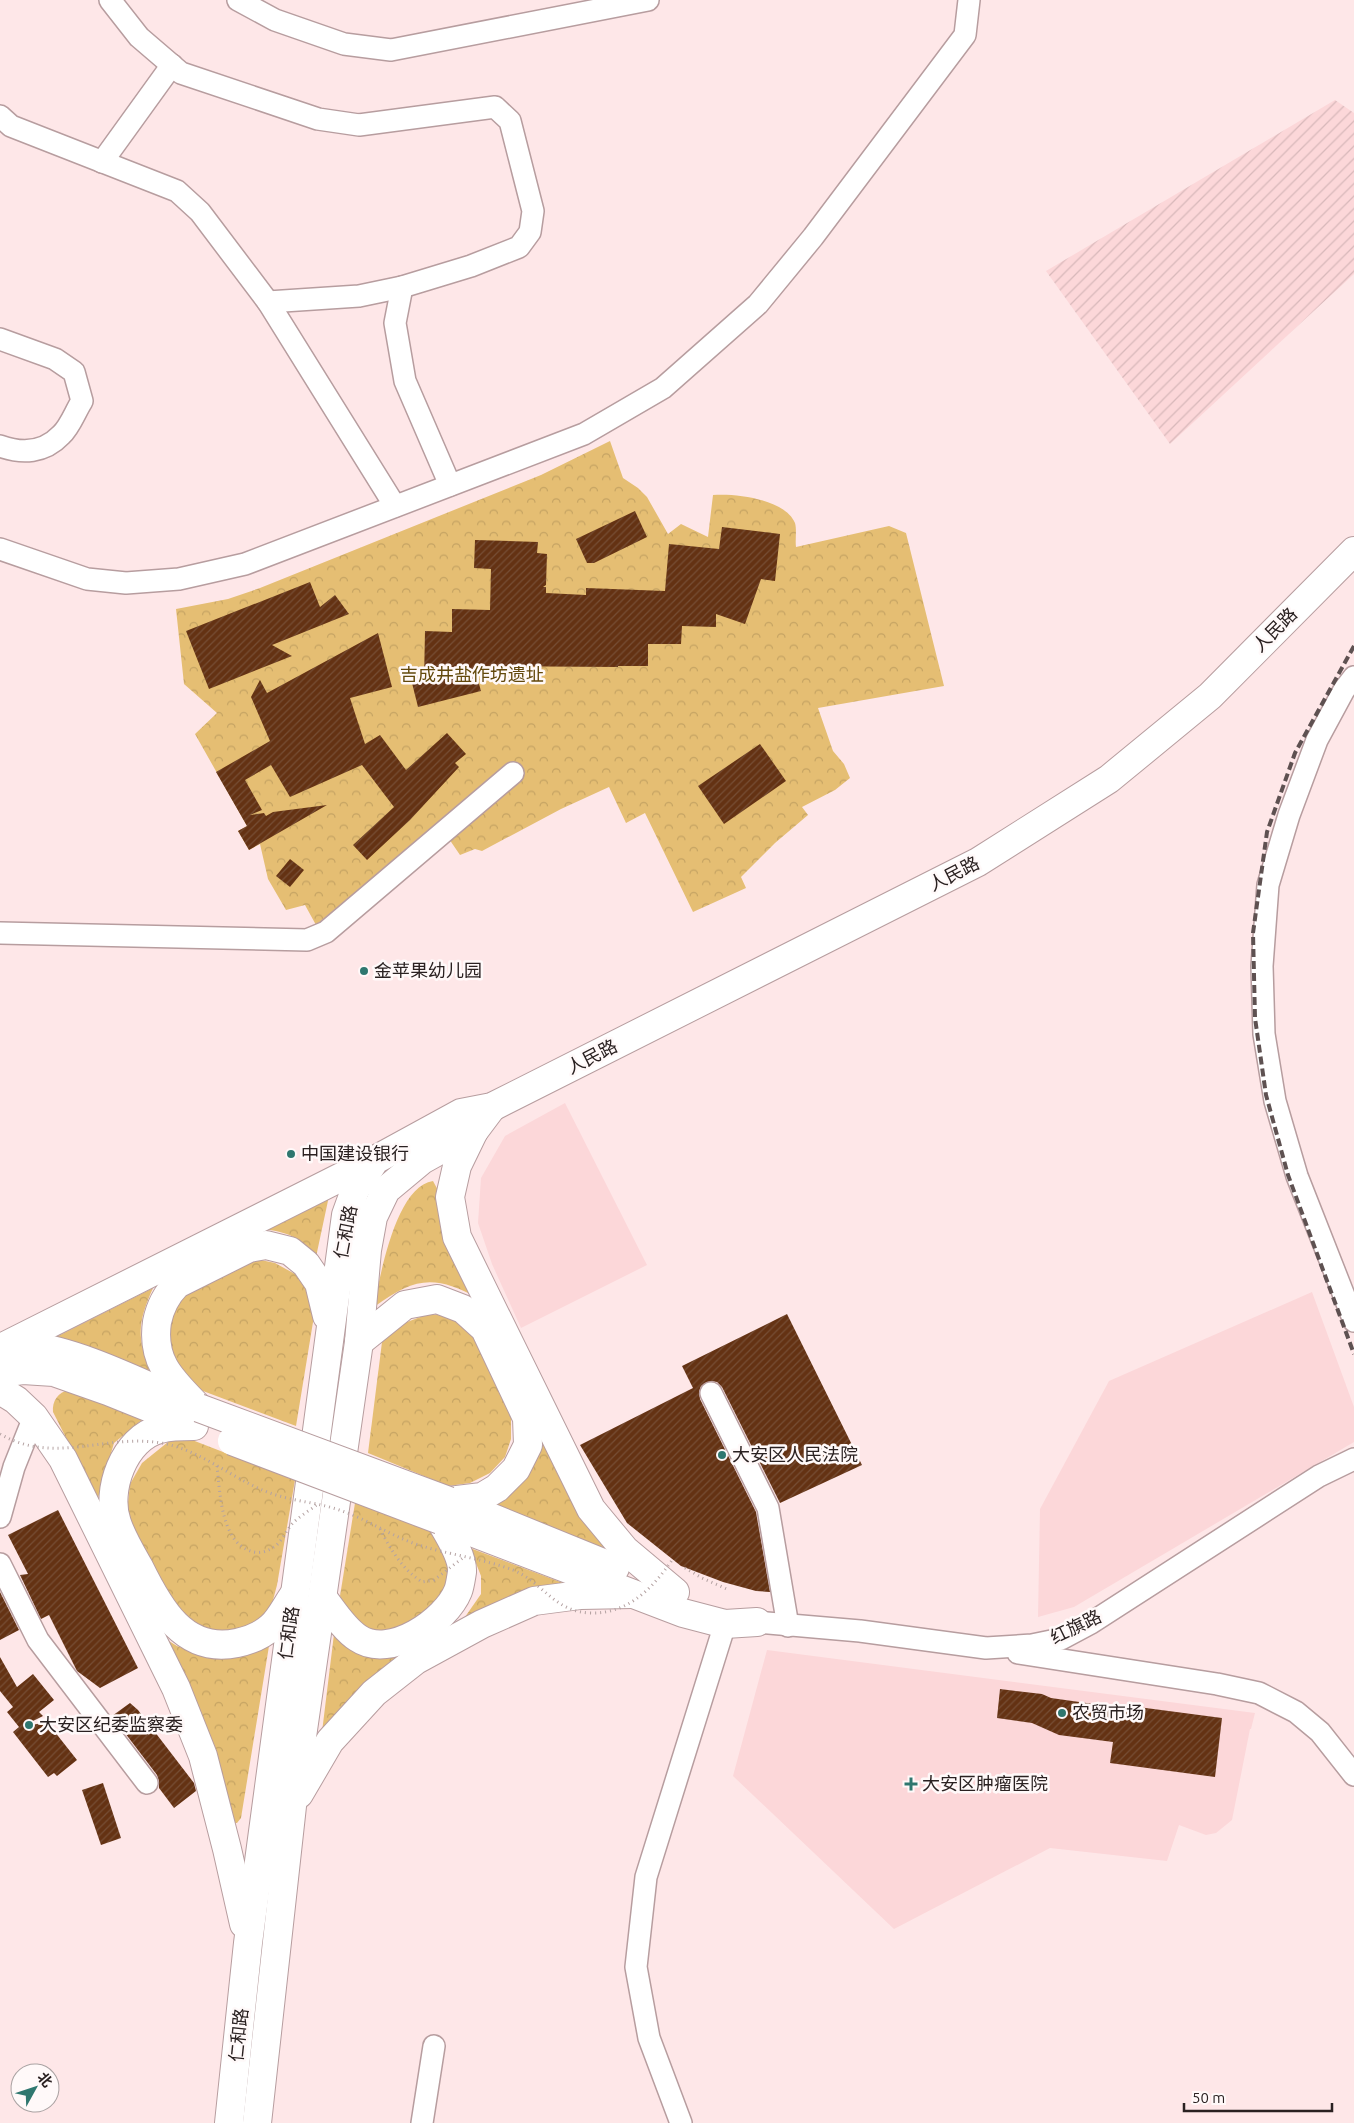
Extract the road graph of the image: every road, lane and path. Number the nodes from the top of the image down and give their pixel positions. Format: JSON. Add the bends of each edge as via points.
{"nodes":[{"id":1,"x":110,"y":0,"type":"edge"},
{"id":2,"x":238,"y":0,"type":"edge"},
{"id":3,"x":648,"y":0,"type":"edge"},
{"id":4,"x":969,"y":0,"type":"edge"},
{"id":5,"x":172,"y":65,"type":"junction"},
{"id":6,"x":0,"y":116,"type":"edge"},
{"id":7,"x":102,"y":162,"type":"junction"},
{"id":8,"x":402,"y":287,"type":"junction"},
{"id":9,"x":268,"y":302,"type":"junction"},
{"id":10,"x":0,"y":339,"type":"edge"},
{"id":11,"x":0,"y":446,"type":"edge"},
{"id":12,"x":450,"y":485,"type":"junction"},
{"id":13,"x":396,"y":506,"type":"junction"},
{"id":14,"x":0,"y":549,"type":"edge"},
{"id":15,"x":1354,"y":551,"type":"edge"},
{"id":16,"x":1354,"y":677,"type":"edge"},
{"id":17,"x":513,"y":774,"type":"dead end"},
{"id":18,"x":0,"y":933,"type":"edge"},
{"id":19,"x":492,"y":1107,"type":"junction"},
{"id":20,"x":474,"y":1131,"type":"junction"},
{"id":21,"x":375,"y":1160,"type":"junction"},
{"id":22,"x":1354,"y":1321,"type":"edge"},
{"id":23,"x":332,"y":1333,"type":"junction"},
{"id":24,"x":359,"y":1342,"type":"junction"},
{"id":25,"x":0,"y":1348,"type":"edge"},
{"id":26,"x":0,"y":1373,"type":"edge"},
{"id":27,"x":0,"y":1390,"type":"edge"},
{"id":28,"x":711,"y":1393,"type":"dead end"},
{"id":29,"x":34,"y":1416,"type":"junction"},
{"id":30,"x":196,"y":1417,"type":"junction"},
{"id":31,"x":0,"y":1434,"type":"edge"},
{"id":32,"x":1354,"y":1459,"type":"edge"},
{"id":33,"x":218,"y":1466,"type":"junction"},
{"id":34,"x":318,"y":1504,"type":"junction"},
{"id":35,"x":444,"y":1510,"type":"junction"},
{"id":36,"x":0,"y":1517,"type":"edge"},
{"id":37,"x":380,"y":1529,"type":"junction"},
{"id":38,"x":464,"y":1557,"type":"junction"},
{"id":39,"x":0,"y":1564,"type":"edge"},
{"id":40,"x":729,"y":1590,"type":"dead end"},
{"id":41,"x":675,"y":1592,"type":"junction"},
{"id":42,"x":295,"y":1593,"type":"junction"},
{"id":43,"x":632,"y":1594,"type":"junction"},
{"id":44,"x":323,"y":1598,"type":"junction"},
{"id":45,"x":757,"y":1622,"type":"junction"},
{"id":46,"x":725,"y":1624,"type":"junction"},
{"id":47,"x":788,"y":1626,"type":"junction"},
{"id":48,"x":986,"y":1648,"type":"junction"},
{"id":49,"x":1354,"y":1775,"type":"edge"},
{"id":50,"x":147,"y":1783,"type":"dead end"},
{"id":51,"x":292,"y":1806,"type":"junction"},
{"id":52,"x":248,"y":1943,"type":"junction"},
{"id":53,"x":434,"y":2046,"type":"dead end"},
{"id":54,"x":229,"y":2123,"type":"edge"},
{"id":55,"x":257,"y":2123,"type":"edge"},
{"id":56,"x":422,"y":2123,"type":"edge"},
{"id":57,"x":681,"y":2123,"type":"edge"}],
"edges":[{"from":1,"to":5,"type":"street","via":[[139,37]]},
{"from":2,"to":3,"type":"street","via":[[276,20],[344,44],[391,50]]},
{"from":4,"to":12,"type":"street","via":[[965,35],[813,237],[758,304],[663,388],[584,434]]},
{"from":5,"to":7,"type":"street"},
{"from":5,"to":8,"type":"street","via":[[181,73],[318,119],[358,125],[494,107],[510,121],[533,211],[530,232],[519,247]]},
{"from":6,"to":7,"type":"street","via":[[11,126]]},
{"from":7,"to":9,"type":"street","via":[[177,191],[200,212]]},
{"from":8,"to":9,"type":"street","via":[[359,296]]},
{"from":8,"to":12,"type":"street","via":[[395,323],[405,381]]},
{"from":9,"to":13,"type":"street"},
{"from":10,"to":11,"type":"street","via":[[55,358],[74,372],[82,401],[62,435],[40,450],[13,450]]},
{"from":12,"to":13,"type":"street"},
{"from":13,"to":14,"type":"street","via":[[245,564],[179,579],[126,583],[87,579]]},
{"from":15,"to":19,"type":"main road","name":"人民路","via":[[1210,696],[1109,779],[978,862]]},
{"from":16,"to":22,"type":"street","via":[[1318,740],[1289,815],[1268,885],[1262,966],[1264,1034],[1275,1101],[1298,1176]]},
{"from":17,"to":18,"type":"street","via":[[326,932],[307,940]]},
{"from":19,"to":20,"type":"main road","name":"仁和路"},
{"from":19,"to":21,"type":"main road","name":"仁和路","via":[[461,1113]]},
{"from":20,"to":24,"type":"main road","name":"仁和路","via":[[422,1160],[386,1190],[373,1218],[367,1250]]},
{"from":20,"to":41,"type":"main road","via":[[457,1166],[450,1196],[457,1237],[591,1509],[625,1550]]},
{"from":21,"to":23,"type":"main road","name":"仁和路","via":[[355,1190],[346,1215]]},
{"from":21,"to":25,"type":"main road"},
{"from":23,"to":30,"type":"main road","via":[[319,1283],[306,1264],[290,1251],[266,1245],[249,1248],[176,1284],[159,1312],[157,1355]]},
{"from":23,"to":42,"type":"main road","name":"仁和路"},
{"from":24,"to":35,"type":"main road","via":[[405,1305],[437,1299],[463,1309],[485,1329],[527,1418],[528,1445],[516,1469],[497,1488],[482,1497]]},
{"from":24,"to":44,"type":"main road","name":"仁和路"},
{"from":25,"to":30,"type":"main road","via":[[27,1346],[58,1352],[113,1371]]},
{"from":26,"to":30,"type":"main road","via":[[23,1370],[54,1372]]},
{"from":27,"to":29,"type":"main road"},
{"from":28,"to":47,"type":"street","via":[[768,1508]]},
{"from":29,"to":36,"type":"street","via":[[14,1467]]},
{"from":29,"to":52,"type":"main road","via":[[63,1459],[176,1688],[203,1756],[228,1849]]},
{"from":30,"to":35,"type":"main road","bridge":true},
{"from":30,"to":42,"type":"main road","via":[[144,1437],[121,1464],[116,1481],[113,1499],[116,1522],[149,1588],[180,1630],[211,1644],[228,1645],[260,1636],[273,1626]]},
{"from":31,"to":33,"type":"path","bridge":true,"via":[[49,1449],[111,1442],[155,1442],[174,1446]]},
{"from":32,"to":48,"type":"street","name":"红旗路","via":[[1319,1476],[1091,1623],[1060,1639],[1032,1645]]},
{"from":33,"to":34,"type":"path","bridge":true,"via":[[269,1492]]},
{"from":33,"to":34,"type":"path","bridge":true,"via":[[225,1520],[242,1548],[254,1553],[276,1546],[292,1524]]},
{"from":34,"to":37,"type":"path","bridge":true,"via":[[344,1511]]},
{"from":35,"to":41,"type":"main road"},
{"from":35,"to":43,"type":"main road"},
{"from":35,"to":44,"type":"main road","via":[[462,1570],[459,1590],[449,1606],[412,1636],[393,1644],[358,1639]]},
{"from":37,"to":38,"type":"path","bridge":true,"via":[[419,1546]]},
{"from":37,"to":38,"type":"path","bridge":true,"via":[[400,1563],[422,1582],[434,1580]]},
{"from":38,"to":40,"type":"path","bridge":true,"via":[[512,1570],[529,1578],[555,1601],[573,1610],[592,1613],[634,1601],[660,1578],[672,1560]]},
{"from":39,"to":50,"type":"street","via":[[38,1640]]},
{"from":41,"to":45,"type":"main road","via":[[732,1609]]},
{"from":42,"to":52,"type":"main road","name":"仁和路"},
{"from":43,"to":46,"type":"main road"},
{"from":43,"to":51,"type":"main road","via":[[580,1595],[534,1601],[482,1624],[416,1660],[374,1693],[330,1741]]},
{"from":44,"to":51,"type":"main road","name":"仁和路"},
{"from":45,"to":46,"type":"main road"},
{"from":45,"to":47,"type":"street","name":"红旗路"},
{"from":46,"to":57,"type":"street","via":[[646,1877],[636,1967],[649,2038]]},
{"from":47,"to":48,"type":"street","name":"红旗路","via":[[860,1631]]},
{"from":48,"to":49,"type":"street","via":[[1259,1693],[1296,1712],[1320,1732]]},
{"from":51,"to":55,"type":"main road","name":"仁和路"},
{"from":52,"to":54,"type":"main road","name":"仁和路"},
{"from":53,"to":56,"type":"street"}]}
